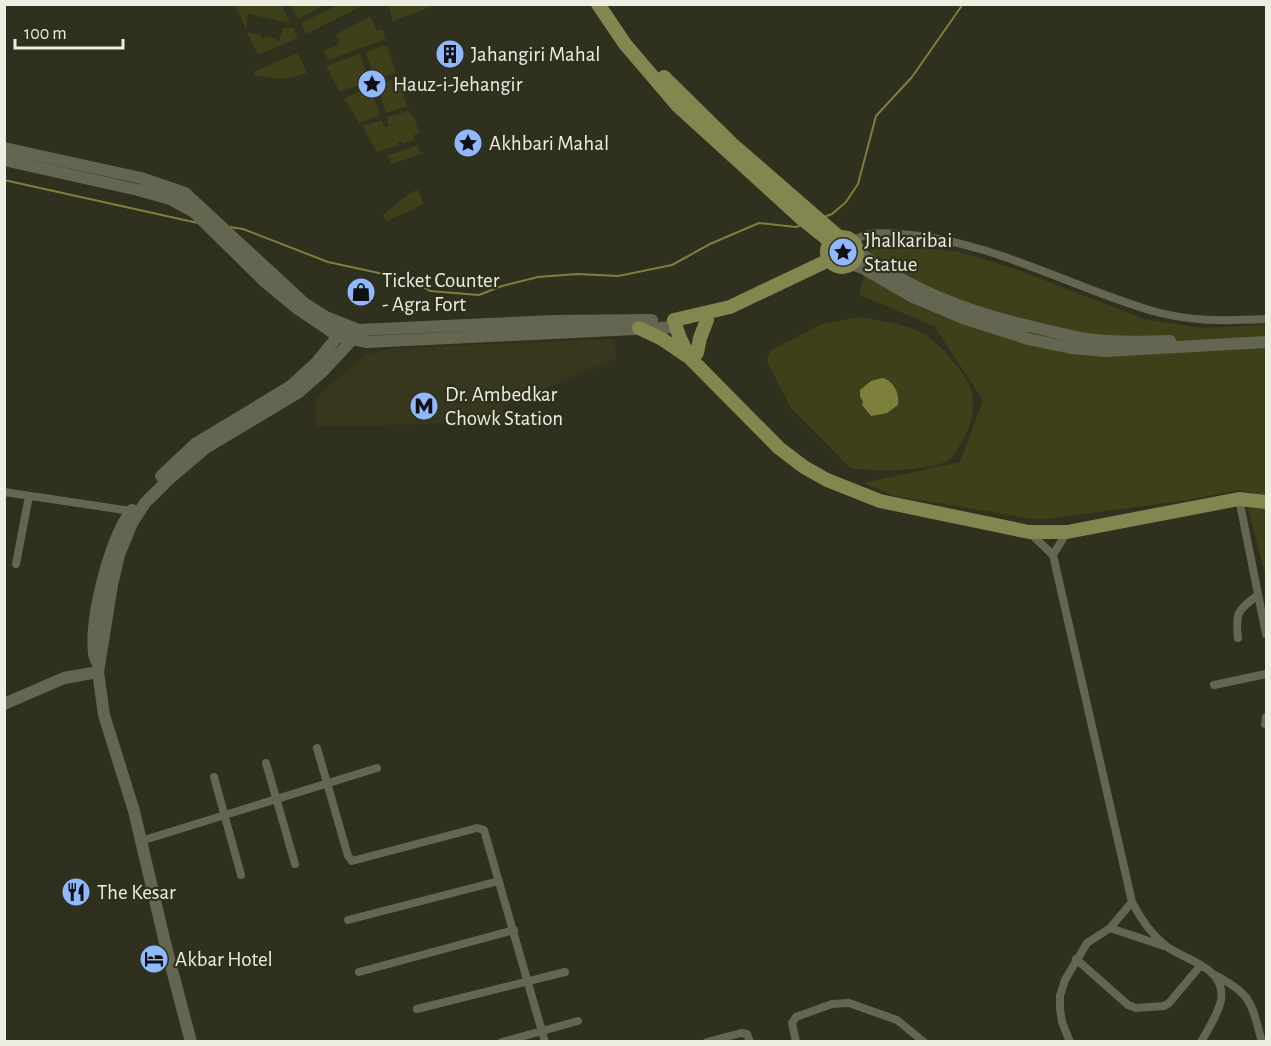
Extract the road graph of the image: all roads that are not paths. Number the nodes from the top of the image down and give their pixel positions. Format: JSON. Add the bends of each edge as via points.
{"nodes":[{"id":1,"x":598,"y":4,"type":"edge"},
{"id":2,"x":606,"y":4,"type":"edge"},
{"id":3,"x":4,"y":148,"type":"edge"},
{"id":4,"x":4,"y":160,"type":"edge"},
{"id":5,"x":139,"y":184,"type":"junction"},
{"id":6,"x":803,"y":214,"type":"junction"},
{"id":7,"x":845,"y":243,"type":"junction"},
{"id":8,"x":829,"y":260,"type":"junction"},
{"id":9,"x":254,"y":264,"type":"junction"},
{"id":10,"x":851,"y":264,"type":"junction"},
{"id":11,"x":730,"y":307,"type":"junction"},
{"id":12,"x":1266,"y":319,"type":"edge"},
{"id":13,"x":314,"y":320,"type":"junction"},
{"id":14,"x":707,"y":320,"type":"junction"},
{"id":15,"x":680,"y":323,"type":"junction"},
{"id":16,"x":639,"y":328,"type":"junction"},
{"id":17,"x":342,"y":331,"type":"junction"},
{"id":18,"x":355,"y":335,"type":"junction"},
{"id":19,"x":1266,"y":335,"type":"edge"},
{"id":20,"x":374,"y":342,"type":"junction"},
{"id":21,"x":1266,"y":342,"type":"edge"},
{"id":22,"x":693,"y":355,"type":"junction"},
{"id":23,"x":322,"y":356,"type":"junction"},
{"id":24,"x":323,"y":370,"type":"junction"},
{"id":25,"x":4,"y":492,"type":"edge"},
{"id":26,"x":29,"y":496,"type":"junction"},
{"id":27,"x":1239,"y":499,"type":"junction"},
{"id":28,"x":1266,"y":502,"type":"edge"},
{"id":29,"x":131,"y":511,"type":"junction"},
{"id":30,"x":1029,"y":532,"type":"junction"},
{"id":31,"x":1067,"y":532,"type":"junction"},
{"id":32,"x":1053,"y":555,"type":"junction"},
{"id":33,"x":16,"y":564,"type":"dead end"},
{"id":34,"x":1258,"y":595,"type":"junction"},
{"id":35,"x":1266,"y":634,"type":"edge"},
{"id":36,"x":1238,"y":638,"type":"dead end"},
{"id":37,"x":98,"y":669,"type":"junction"},
{"id":38,"x":1266,"y":674,"type":"edge"},
{"id":39,"x":1214,"y":684,"type":"dead end"},
{"id":40,"x":4,"y":704,"type":"edge"},
{"id":41,"x":317,"y":748,"type":"dead end"},
{"id":42,"x":266,"y":763,"type":"dead end"},
{"id":43,"x":377,"y":768,"type":"dead end"},
{"id":44,"x":214,"y":777,"type":"dead end"},
{"id":45,"x":327,"y":783,"type":"junction"},
{"id":46,"x":277,"y":799,"type":"junction"},
{"id":47,"x":225,"y":815,"type":"junction"},
{"id":48,"x":141,"y":841,"type":"junction"},
{"id":49,"x":295,"y":864,"type":"dead end"},
{"id":50,"x":241,"y":875,"type":"dead end"},
{"id":51,"x":499,"y":881,"type":"junction"},
{"id":52,"x":1132,"y":902,"type":"junction"},
{"id":53,"x":348,"y":920,"type":"dead end"},
{"id":54,"x":1110,"y":928,"type":"junction"},
{"id":55,"x":514,"y":930,"type":"junction"},
{"id":56,"x":1167,"y":946,"type":"junction"},
{"id":57,"x":1076,"y":959,"type":"junction"},
{"id":58,"x":1201,"y":965,"type":"junction"},
{"id":59,"x":359,"y":972,"type":"dead end"},
{"id":60,"x":565,"y":972,"type":"dead end"},
{"id":61,"x":1212,"y":973,"type":"junction"},
{"id":62,"x":528,"y":981,"type":"junction"},
{"id":63,"x":417,"y":1009,"type":"dead end"},
{"id":64,"x":578,"y":1022,"type":"dead end"},
{"id":65,"x":542,"y":1030,"type":"junction"},
{"id":66,"x":191,"y":1041,"type":"edge"},
{"id":67,"x":502,"y":1041,"type":"edge"},
{"id":68,"x":544,"y":1041,"type":"edge"},
{"id":69,"x":707,"y":1041,"type":"edge"},
{"id":70,"x":750,"y":1041,"type":"edge"},
{"id":71,"x":796,"y":1041,"type":"edge"},
{"id":72,"x":924,"y":1041,"type":"edge"},
{"id":73,"x":1070,"y":1041,"type":"edge"},
{"id":74,"x":1201,"y":1041,"type":"edge"},
{"id":75,"x":1262,"y":1041,"type":"edge"}],
"edges":[{"from":1,"to":6,"type":"main road","via":[[625,44],[677,105]]},
{"from":2,"to":6,"type":"main road","via":[[655,68]]},
{"from":3,"to":5,"type":"main road"},
{"from":4,"to":5,"type":"main road"},
{"from":5,"to":9,"type":"main road","via":[[185,193],[198,211]]},
{"from":6,"to":7,"type":"main road"},
{"from":7,"to":8,"type":"main road","via":[[827,251]]},
{"from":7,"to":10,"type":"main road","via":[[857,256]]},
{"from":7,"to":12,"type":"street","via":[[877,233],[925,236],[1023,262],[1190,320]]},
{"from":7,"to":19,"type":"main road","via":[[884,270],[959,308],[1088,339],[1156,341]]},
{"from":8,"to":10,"type":"main road","via":[[842,267]]},
{"from":8,"to":11,"type":"main road"},
{"from":9,"to":13,"type":"main road","via":[[264,281]]},
{"from":9,"to":17,"type":"main road"},
{"from":10,"to":21,"type":"main road","via":[[963,318],[1071,348],[1106,351]]},
{"from":11,"to":14,"type":"main road"},
{"from":11,"to":15,"type":"main road"},
{"from":13,"to":17,"type":"main road"},
{"from":13,"to":23,"type":"main road","via":[[322,334]]},
{"from":14,"to":15,"type":"main road"},
{"from":14,"to":22,"type":"main road"},
{"from":15,"to":16,"type":"main road"},
{"from":15,"to":18,"type":"main road","via":[[554,321]]},
{"from":15,"to":22,"type":"main road"},
{"from":16,"to":20,"type":"main road"},
{"from":16,"to":22,"type":"main road"},
{"from":17,"to":18,"type":"main road"},
{"from":17,"to":23,"type":"main road"},
{"from":18,"to":20,"type":"main road"},
{"from":18,"to":24,"type":"main road"},
{"from":20,"to":24,"type":"main road"},
{"from":22,"to":30,"type":"main road","via":[[816,474],[880,501]]},
{"from":23,"to":29,"type":"main road","via":[[291,386],[195,444]]},
{"from":24,"to":37,"type":"main road","via":[[291,397],[194,456],[146,503],[132,523],[119,555]]},
{"from":25,"to":26,"type":"street"},
{"from":26,"to":29,"type":"street"},
{"from":26,"to":33,"type":"street"},
{"from":27,"to":28,"type":"main road"},
{"from":27,"to":31,"type":"main road"},
{"from":27,"to":34,"type":"street"},
{"from":29,"to":37,"type":"main road","via":[[112,549],[100,595],[94,654]]},
{"from":30,"to":31,"type":"main road"},
{"from":30,"to":32,"type":"street"},
{"from":31,"to":32,"type":"street"},
{"from":32,"to":52,"type":"street"},
{"from":34,"to":35,"type":"street"},
{"from":34,"to":36,"type":"street","via":[[1239,609]]},
{"from":37,"to":40,"type":"main road","via":[[64,678]]},
{"from":37,"to":48,"type":"main road","via":[[108,730]]},
{"from":38,"to":39,"type":"street"},
{"from":41,"to":45,"type":"street"},
{"from":42,"to":46,"type":"street"},
{"from":43,"to":45,"type":"street"},
{"from":44,"to":47,"type":"street"},
{"from":45,"to":46,"type":"street"},
{"from":45,"to":51,"type":"street","via":[[352,861],[481,828],[486,833]]},
{"from":46,"to":47,"type":"street"},
{"from":46,"to":49,"type":"street"},
{"from":47,"to":48,"type":"street"},
{"from":47,"to":50,"type":"street"},
{"from":48,"to":66,"type":"main road"},
{"from":51,"to":53,"type":"street"},
{"from":51,"to":55,"type":"street"},
{"from":52,"to":54,"type":"street"},
{"from":52,"to":56,"type":"street","via":[[1147,926]]},
{"from":54,"to":56,"type":"street"},
{"from":54,"to":57,"type":"street","via":[[1090,941]]},
{"from":55,"to":59,"type":"street"},
{"from":55,"to":62,"type":"street"},
{"from":56,"to":58,"type":"street"},
{"from":57,"to":58,"type":"street","via":[[1136,1008],[1169,1003]]},
{"from":57,"to":73,"type":"street","via":[[1060,996],[1061,1016]]},
{"from":58,"to":61,"type":"street"},
{"from":60,"to":62,"type":"street"},
{"from":61,"to":74,"type":"street","via":[[1219,982],[1221,1000]]},
{"from":61,"to":75,"type":"street","via":[[1246,995]]},
{"from":62,"to":63,"type":"street"},
{"from":62,"to":65,"type":"street"},
{"from":64,"to":65,"type":"street"},
{"from":65,"to":67,"type":"street"},
{"from":65,"to":68,"type":"street"},
{"from":69,"to":70,"type":"street","via":[[741,1033]]},
{"from":71,"to":72,"type":"street","via":[[792,1023],[796,1017],[832,1004],[849,1003],[897,1020]]}]}
